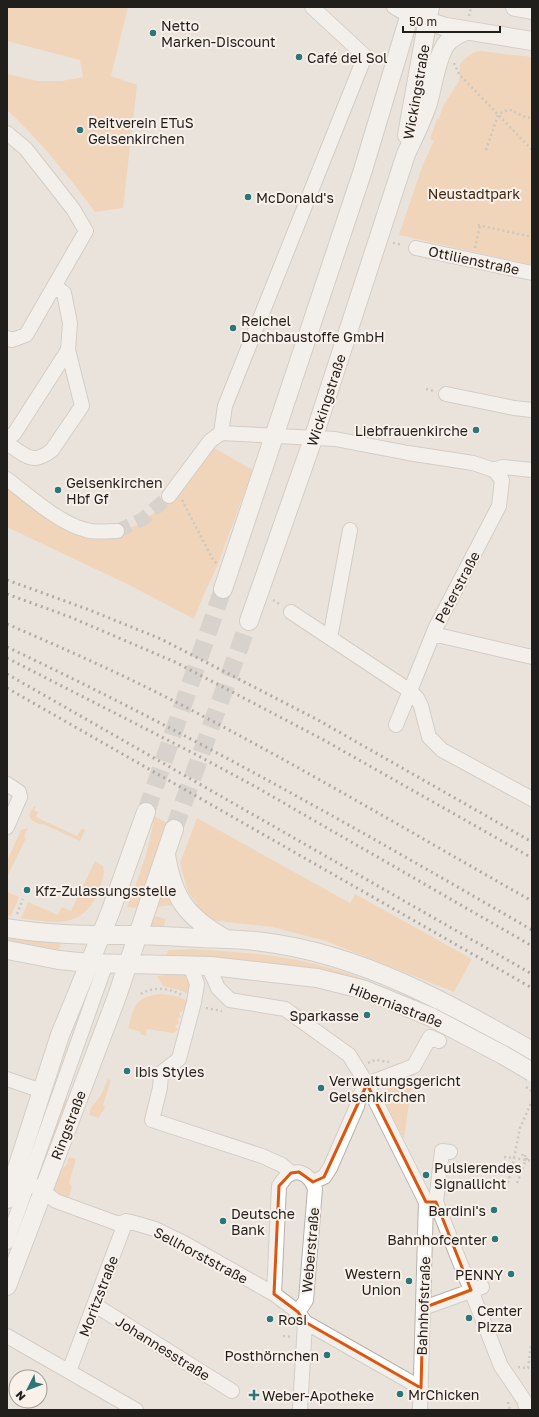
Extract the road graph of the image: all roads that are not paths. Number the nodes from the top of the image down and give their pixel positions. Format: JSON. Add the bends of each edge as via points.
{"nodes":[{"id":1,"x":312,"y":7,"type":"edge"},
{"id":2,"x":394,"y":7,"type":"edge"},
{"id":3,"x":515,"y":7,"type":"edge"},
{"id":4,"x":532,"y":10,"type":"edge"},
{"id":5,"x":411,"y":12,"type":"edge"},
{"id":6,"x":429,"y":14,"type":"edge"},
{"id":7,"x":466,"y":31,"type":"junction"},
{"id":8,"x":532,"y":41,"type":"edge"},
{"id":9,"x":7,"y":133,"type":"edge"},
{"id":10,"x":406,"y":154,"type":"junction"},
{"id":11,"x":416,"y":248,"type":"dead end"},
{"id":12,"x":532,"y":273,"type":"edge"},
{"id":13,"x":55,"y":286,"type":"junction"},
{"id":14,"x":7,"y":338,"type":"edge"},
{"id":15,"x":68,"y":350,"type":"junction"},
{"id":16,"x":446,"y":394,"type":"dead end"},
{"id":17,"x":532,"y":410,"type":"edge"},
{"id":18,"x":221,"y":433,"type":"junction"},
{"id":19,"x":7,"y":437,"type":"edge"},
{"id":20,"x":275,"y":437,"type":"junction"},
{"id":21,"x":313,"y":439,"type":"junction"},
{"id":22,"x":7,"y":443,"type":"edge"},
{"id":23,"x":494,"y":470,"type":"junction"},
{"id":24,"x":532,"y":470,"type":"edge"},
{"id":25,"x":7,"y":479,"type":"edge"},
{"id":26,"x":171,"y":493,"type":"tunnel mouth"},
{"id":27,"x":117,"y":530,"type":"tunnel mouth"},
{"id":28,"x":350,"y":530,"type":"dead end"},
{"id":29,"x":225,"y":582,"type":"tunnel mouth"},
{"id":30,"x":291,"y":612,"type":"dead end"},
{"id":31,"x":249,"y":621,"type":"tunnel mouth"},
{"id":32,"x":433,"y":634,"type":"junction"},
{"id":33,"x":330,"y":638,"type":"junction"},
{"id":34,"x":532,"y":657,"type":"edge"},
{"id":35,"x":410,"y":691,"type":"junction"},
{"id":36,"x":396,"y":725,"type":"dead end"},
{"id":37,"x":11,"y":786,"type":"edge"},
{"id":38,"x":532,"y":799,"type":"edge"},
{"id":39,"x":146,"y":812,"type":"tunnel mouth"},
{"id":40,"x":7,"y":827,"type":"edge"},
{"id":41,"x":174,"y":829,"type":"tunnel mouth"},
{"id":42,"x":166,"y":854,"type":"junction"},
{"id":43,"x":11,"y":924,"type":"edge"},
{"id":44,"x":100,"y":935,"type":"junction"},
{"id":45,"x":139,"y":935,"type":"junction"},
{"id":46,"x":226,"y":939,"type":"junction"},
{"id":47,"x":7,"y":950,"type":"edge"},
{"id":48,"x":98,"y":963,"type":"junction"},
{"id":49,"x":129,"y":964,"type":"junction"},
{"id":50,"x":190,"y":965,"type":"junction"},
{"id":51,"x":211,"y":966,"type":"junction"},
{"id":52,"x":439,"y":1041,"type":"dead end"},
{"id":53,"x":532,"y":1051,"type":"edge"},
{"id":54,"x":532,"y":1072,"type":"edge"},
{"id":55,"x":7,"y":1079,"type":"edge"},
{"id":56,"x":367,"y":1084,"type":"junction"},
{"id":57,"x":42,"y":1091,"type":"junction"},
{"id":58,"x":450,"y":1152,"type":"dead end"},
{"id":59,"x":291,"y":1173,"type":"junction"},
{"id":60,"x":313,"y":1182,"type":"junction"},
{"id":61,"x":19,"y":1184,"type":"edge"},
{"id":62,"x":431,"y":1202,"type":"junction"},
{"id":63,"x":126,"y":1221,"type":"junction"},
{"id":64,"x":7,"y":1242,"type":"edge"},
{"id":65,"x":7,"y":1286,"type":"edge"},
{"id":66,"x":476,"y":1288,"type":"junction"},
{"id":67,"x":274,"y":1294,"type":"junction"},
{"id":68,"x":95,"y":1305,"type":"junction"},
{"id":69,"x":423,"y":1308,"type":"junction"},
{"id":70,"x":301,"y":1317,"type":"junction"},
{"id":71,"x":7,"y":1336,"type":"edge"},
{"id":72,"x":69,"y":1370,"type":"junction"},
{"id":73,"x":421,"y":1388,"type":"junction"},
{"id":74,"x":232,"y":1391,"type":"dead end"},
{"id":75,"x":136,"y":1410,"type":"edge"},
{"id":76,"x":300,"y":1410,"type":"edge"},
{"id":77,"x":420,"y":1410,"type":"edge"},
{"id":78,"x":526,"y":1410,"type":"edge"}],
"edges":[{"from":1,"to":18,"type":"street","via":[[365,56],[225,406]]},
{"from":2,"to":5,"type":"street"},
{"from":3,"to":4,"type":"main road"},
{"from":5,"to":6,"type":"main road"},
{"from":5,"to":20,"type":"main road","name":"Wickingstraße","via":[[363,170]]},
{"from":6,"to":7,"type":"main road"},
{"from":6,"to":10,"type":"main road","name":"Wickingstraße","via":[[408,126]]},
{"from":7,"to":8,"type":"main road"},
{"from":7,"to":10,"type":"main road","name":"Wickingstraße","via":[[450,39],[445,46],[423,117]]},
{"from":9,"to":13,"type":"street","via":[[26,149],[73,209],[86,231]]},
{"from":10,"to":21,"type":"main road","name":"Wickingstraße"},
{"from":11,"to":12,"type":"street","name":"Ottilienstraße"},
{"from":13,"to":14,"type":"street","via":[[26,335],[12,340]]},
{"from":13,"to":15,"type":"street","via":[[64,293],[70,323]]},
{"from":15,"to":19,"type":"street","via":[[14,434]]},
{"from":15,"to":22,"type":"street","via":[[82,406],[52,450],[45,456],[34,459],[22,455]]},
{"from":16,"to":17,"type":"street"},
{"from":18,"to":20,"type":"street"},
{"from":18,"to":26,"type":"street","via":[[210,441]]},
{"from":20,"to":21,"type":"street"},
{"from":20,"to":29,"type":"main road","name":"Wickingstraße"},
{"from":21,"to":23,"type":"street","via":[[347,441],[473,463]]},
{"from":21,"to":31,"type":"main road","name":"Wickingstraße"},
{"from":23,"to":24,"type":"street","via":[[503,467]]},
{"from":23,"to":32,"type":"street","name":"Peterstraße","via":[[502,480],[499,506]]},
{"from":25,"to":27,"type":"street","via":[[67,522],[86,530]]},
{"from":28,"to":33,"type":"street"},
{"from":30,"to":33,"type":"street"},
{"from":32,"to":34,"type":"street","name":"Peterstraße"},
{"from":32,"to":35,"type":"street"},
{"from":33,"to":35,"type":"street"},
{"from":35,"to":36,"type":"street"},
{"from":35,"to":38,"type":"street","via":[[421,706],[429,737],[442,750]]},
{"from":37,"to":40,"type":"street","via":[[19,792],[20,797]]},
{"from":39,"to":44,"type":"main road"},
{"from":41,"to":42,"type":"main road"},
{"from":42,"to":45,"type":"main road"},
{"from":42,"to":46,"type":"main road","via":[[172,882],[184,907],[204,926]]},
{"from":43,"to":44,"type":"main road","name":"Hiberniastraße","via":[[28,932]]},
{"from":44,"to":45,"type":"main road","name":"Hiberniastraße"},
{"from":44,"to":48,"type":"main road"},
{"from":45,"to":46,"type":"main road","name":"Hiberniastraße"},
{"from":45,"to":49,"type":"main road"},
{"from":46,"to":53,"type":"main road","name":"Hiberniastraße","via":[[263,942],[324,954],[384,974],[441,1000]]},
{"from":47,"to":48,"type":"main road","name":"Hiberniastraße","via":[[59,960]]},
{"from":48,"to":49,"type":"main road","name":"Hiberniastraße"},
{"from":48,"to":57,"type":"main road","name":"Ringstraße","via":[[60,1035]]},
{"from":48,"to":61,"type":"street"},
{"from":49,"to":50,"type":"main road","name":"Hiberniastraße"},
{"from":49,"to":61,"type":"main road","name":"Ringstraße","via":[[78,1102]]},
{"from":50,"to":51,"type":"main road","name":"Hiberniastraße"},
{"from":50,"to":59,"type":"street","via":[[197,984],[194,1002],[179,1059],[161,1073],[152,1120],[276,1162]]},
{"from":51,"to":54,"type":"main road","name":"Hiberniastraße","bridge":true,"via":[[318,978],[365,990],[431,1017]]},
{"from":51,"to":56,"type":"street","via":[[218,988],[230,1000],[285,1009],[295,1015],[349,1055]]},
{"from":52,"to":56,"type":"street","via":[[430,1037],[414,1066]]},
{"from":55,"to":57,"type":"street"},
{"from":56,"to":60,"type":"street","via":[[330,1168],[324,1177]]},
{"from":56,"to":62,"type":"street"},
{"from":57,"to":61,"type":"main road","name":"Ringstraße"},
{"from":58,"to":62,"type":"street","name":"Bahnhofstraße","via":[[442,1151]]},
{"from":59,"to":60,"type":"street","via":[[299,1172]]},
{"from":59,"to":67,"type":"street","via":[[279,1186]]},
{"from":60,"to":70,"type":"street","name":"Weberstraße","via":[[315,1189],[308,1283]]},
{"from":61,"to":63,"type":"street","name":"Sellhorststraße","via":[[56,1201],[119,1224]]},
{"from":61,"to":64,"type":"street"},
{"from":61,"to":65,"type":"main road","name":"Ringstraße"},
{"from":62,"to":66,"type":"street"},
{"from":62,"to":69,"type":"street","name":"Bahnhofstraße"},
{"from":63,"to":67,"type":"street","name":"Sellhorststraße","via":[[184,1243]]},
{"from":63,"to":68,"type":"street","name":"Moritzstraße"},
{"from":66,"to":69,"type":"street"},
{"from":66,"to":78,"type":"street","via":[[501,1366],[524,1400]]},
{"from":67,"to":70,"type":"street","name":"Sellhorststraße"},
{"from":68,"to":72,"type":"street","name":"Moritzstraße"},
{"from":68,"to":74,"type":"street","name":"Johannesstraße"},
{"from":69,"to":73,"type":"street","name":"Bahnhofstraße"},
{"from":70,"to":73,"type":"street","name":"Sellhorststraße"},
{"from":70,"to":76,"type":"street","name":"Weberstraße"},
{"from":71,"to":72,"type":"street"},
{"from":72,"to":75,"type":"street"},
{"from":73,"to":77,"type":"street","name":"Bahnhofstraße"}]}
